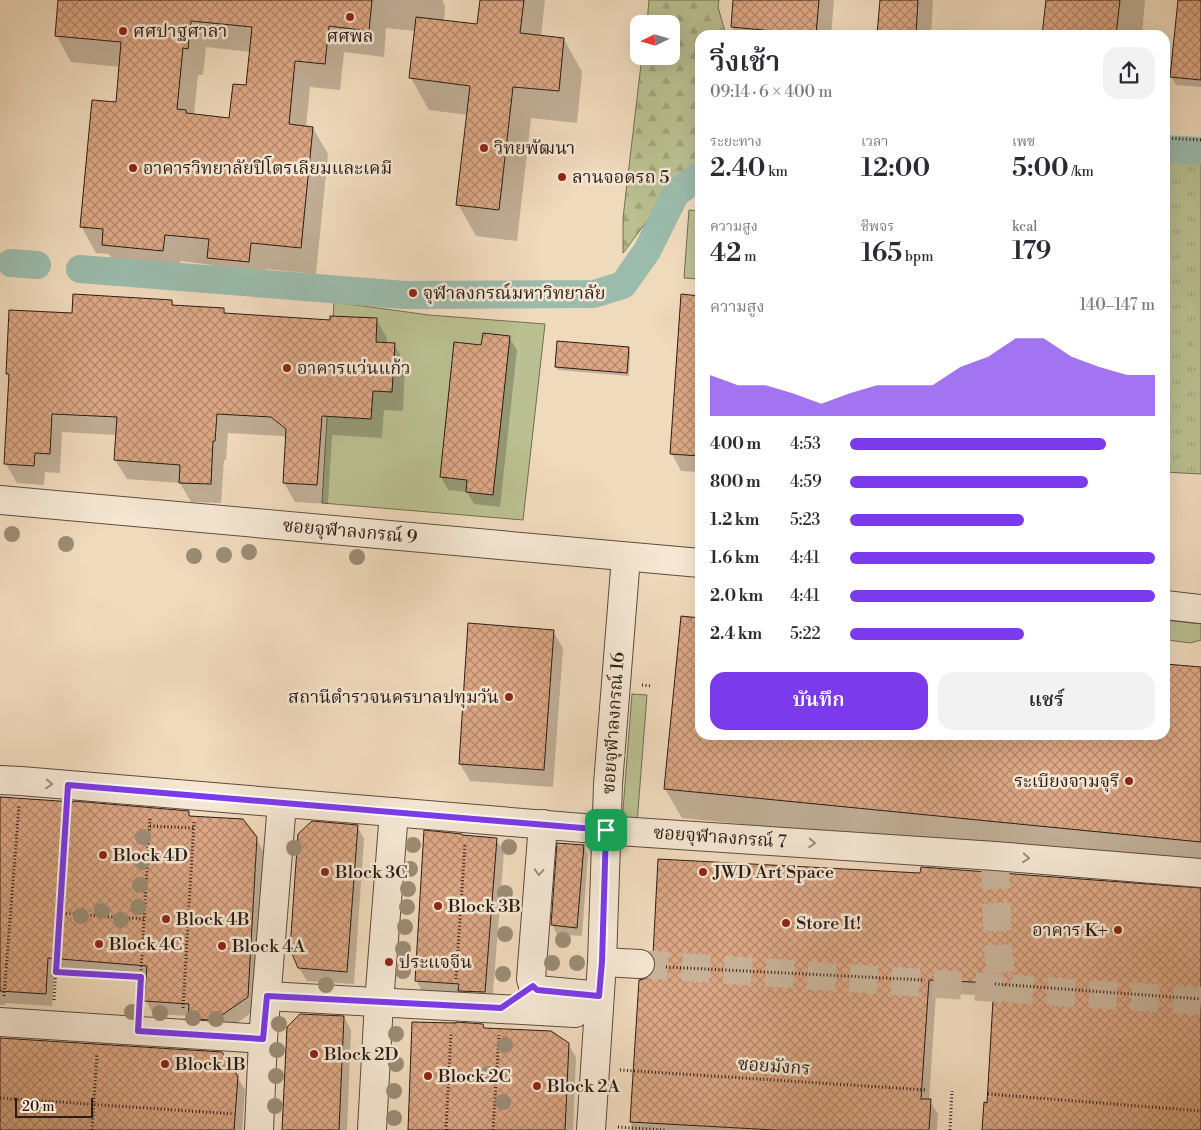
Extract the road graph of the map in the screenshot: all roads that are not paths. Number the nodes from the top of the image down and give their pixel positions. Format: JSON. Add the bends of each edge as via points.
{"nodes":[{"id":1,"x":0,"y":500,"type":"edge"},
{"id":2,"x":626,"y":556,"type":"junction"},
{"id":3,"x":695,"y":563,"type":"edge"},
{"id":4,"x":1170,"y":606,"type":"edge"},
{"id":5,"x":1201,"y":609,"type":"edge"},
{"id":6,"x":11,"y":781,"type":"edge"},
{"id":7,"x":282,"y":803,"type":"junction"},
{"id":8,"x":394,"y":812,"type":"junction"},
{"id":9,"x":543,"y":824,"type":"junction"},
{"id":10,"x":606,"y":830,"type":"junction"},
{"id":11,"x":1201,"y":873,"type":"edge"},
{"id":12,"x":602,"y":962,"type":"junction"},
{"id":13,"x":650,"y":966,"type":"tunnel mouth"},
{"id":14,"x":267,"y":996,"type":"junction"},
{"id":15,"x":599,"y":996,"type":"junction"},
{"id":16,"x":379,"y":1002,"type":"junction"},
{"id":17,"x":575,"y":1013,"type":"dead end"},
{"id":18,"x":1,"y":1022,"type":"edge"},
{"id":19,"x":263,"y":1039,"type":"junction"},
{"id":20,"x":259,"y":1123,"type":"edge"},
{"id":21,"x":603,"y":1129,"type":"edge"},
{"id":22,"x":372,"y":1130,"type":"edge"}],
"edges":[{"from":1,"to":2,"type":"street","name":"ซอยจุฬาลงกรณ์ 9"},
{"from":2,"to":3,"type":"street","name":"ซอยจุฬาลงกรณ์ 9"},
{"from":2,"to":10,"type":"street","name":"ซอยจุฬาลงกรณ์ 16"},
{"from":4,"to":5,"type":"street"},
{"from":6,"to":7,"type":"street","name":"ซอยจุฬาลงกรณ์ 7","one_way":true},
{"from":7,"to":8,"type":"street","name":"ซอยจุฬาลงกรณ์ 7"},
{"from":7,"to":14,"type":"street"},
{"from":8,"to":9,"type":"street","name":"ซอยจุฬาลงกรณ์ 7"},
{"from":8,"to":16,"type":"street"},
{"from":9,"to":10,"type":"street","name":"ซอยจุฬาลงกรณ์ 7"},
{"from":9,"to":15,"type":"street","one_way":true,"via":[[533,986],[537,990]]},
{"from":10,"to":11,"type":"street","name":"ซอยจุฬาลงกรณ์ 7","one_way":true},
{"from":10,"to":12,"type":"street","name":"ซอยจุฬาลงกรณ์ 16"},
{"from":12,"to":13,"type":"street"},
{"from":12,"to":15,"type":"street","name":"ซอยจุฬาลงกรณ์ 16"},
{"from":14,"to":16,"type":"street"},
{"from":14,"to":19,"type":"street"},
{"from":15,"to":21,"type":"street","name":"ซอยจุฬาลงกรณ์ 16"},
{"from":16,"to":17,"type":"street"},
{"from":16,"to":22,"type":"street"},
{"from":18,"to":19,"type":"street"},
{"from":19,"to":20,"type":"street"}]}
